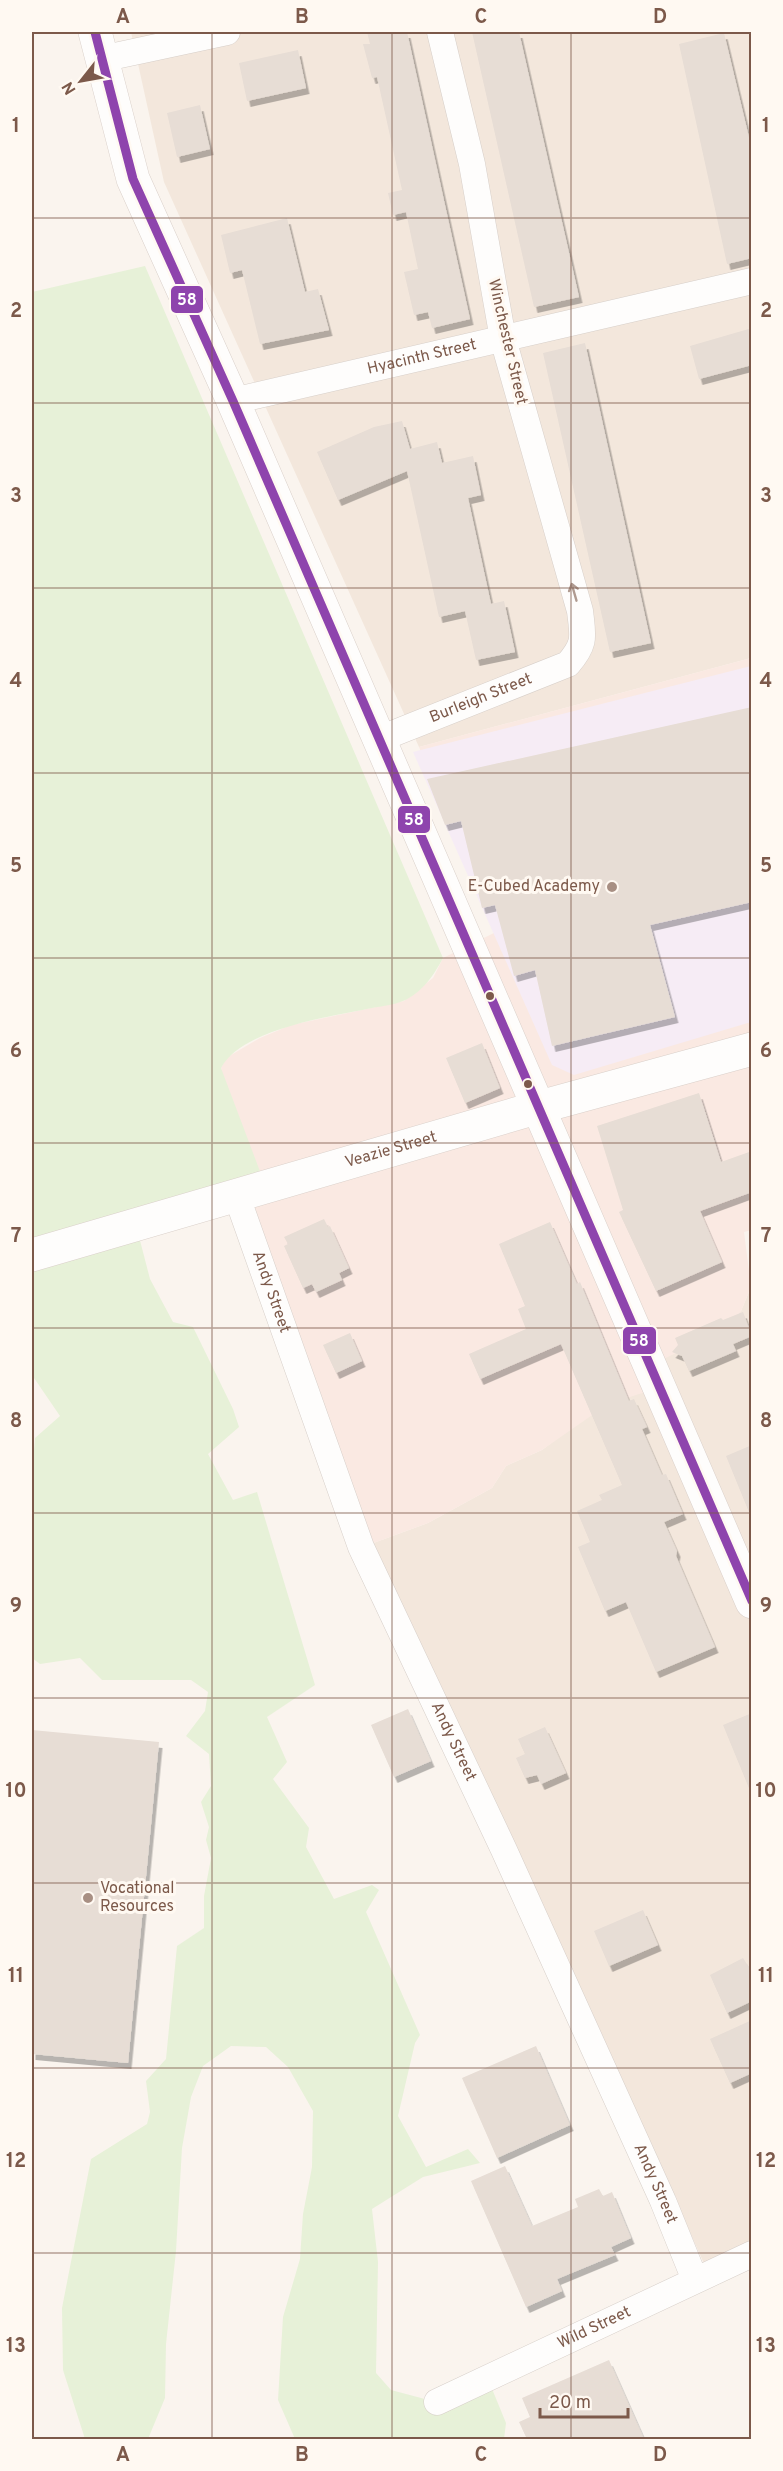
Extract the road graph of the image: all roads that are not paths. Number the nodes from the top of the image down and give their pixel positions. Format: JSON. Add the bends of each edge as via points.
{"nodes":[{"id":1,"x":226,"y":32,"type":"edge"},
{"id":2,"x":440,"y":32,"type":"edge"},
{"id":3,"x":98,"y":45,"type":"edge"},
{"id":4,"x":752,"y":281,"type":"edge"},
{"id":5,"x":503,"y":339,"type":"junction"},
{"id":6,"x":232,"y":401,"type":"junction"},
{"id":7,"x":581,"y":649,"type":"joint"},
{"id":8,"x":377,"y":740,"type":"junction"},
{"id":9,"x":752,"y":1049,"type":"edge"},
{"id":10,"x":537,"y":1108,"type":"junction"},
{"id":11,"x":236,"y":1194,"type":"junction"},
{"id":12,"x":32,"y":1255,"type":"edge"},
{"id":13,"x":752,"y":1602,"type":"edge"},
{"id":14,"x":752,"y":2254,"type":"edge"},
{"id":15,"x":695,"y":2280,"type":"junction"},
{"id":16,"x":436,"y":2402,"type":"dead end"}],
"edges":[{"from":1,"to":3,"type":"street"},
{"from":2,"to":5,"type":"street","name":"Winchester Street","via":[[472,164]]},
{"from":3,"to":6,"type":"main road","via":[[133,179]]},
{"from":4,"to":5,"type":"street","name":"Hyacinth Street"},
{"from":5,"to":6,"type":"street","name":"Hyacinth Street"},
{"from":7,"to":5,"type":"street","name":"Winchester Street","one_way":true,"via":[[579,611]]},
{"from":6,"to":8,"type":"main road"},
{"from":7,"to":8,"type":"street","name":"Burleigh Street","via":[[568,664]]},
{"from":8,"to":10,"type":"main road"},
{"from":9,"to":10,"type":"main road","name":"Veazie Street"},
{"from":10,"to":11,"type":"main road","name":"Veazie Street"},
{"from":10,"to":13,"type":"main road"},
{"from":11,"to":12,"type":"main road","name":"Veazie Street"},
{"from":11,"to":15,"type":"street","name":"Andy Street","via":[[361,1547],[504,1850],[663,2200]]},
{"from":14,"to":15,"type":"street","name":"Wild Street"},
{"from":15,"to":16,"type":"street","name":"Wild Street"}]}
